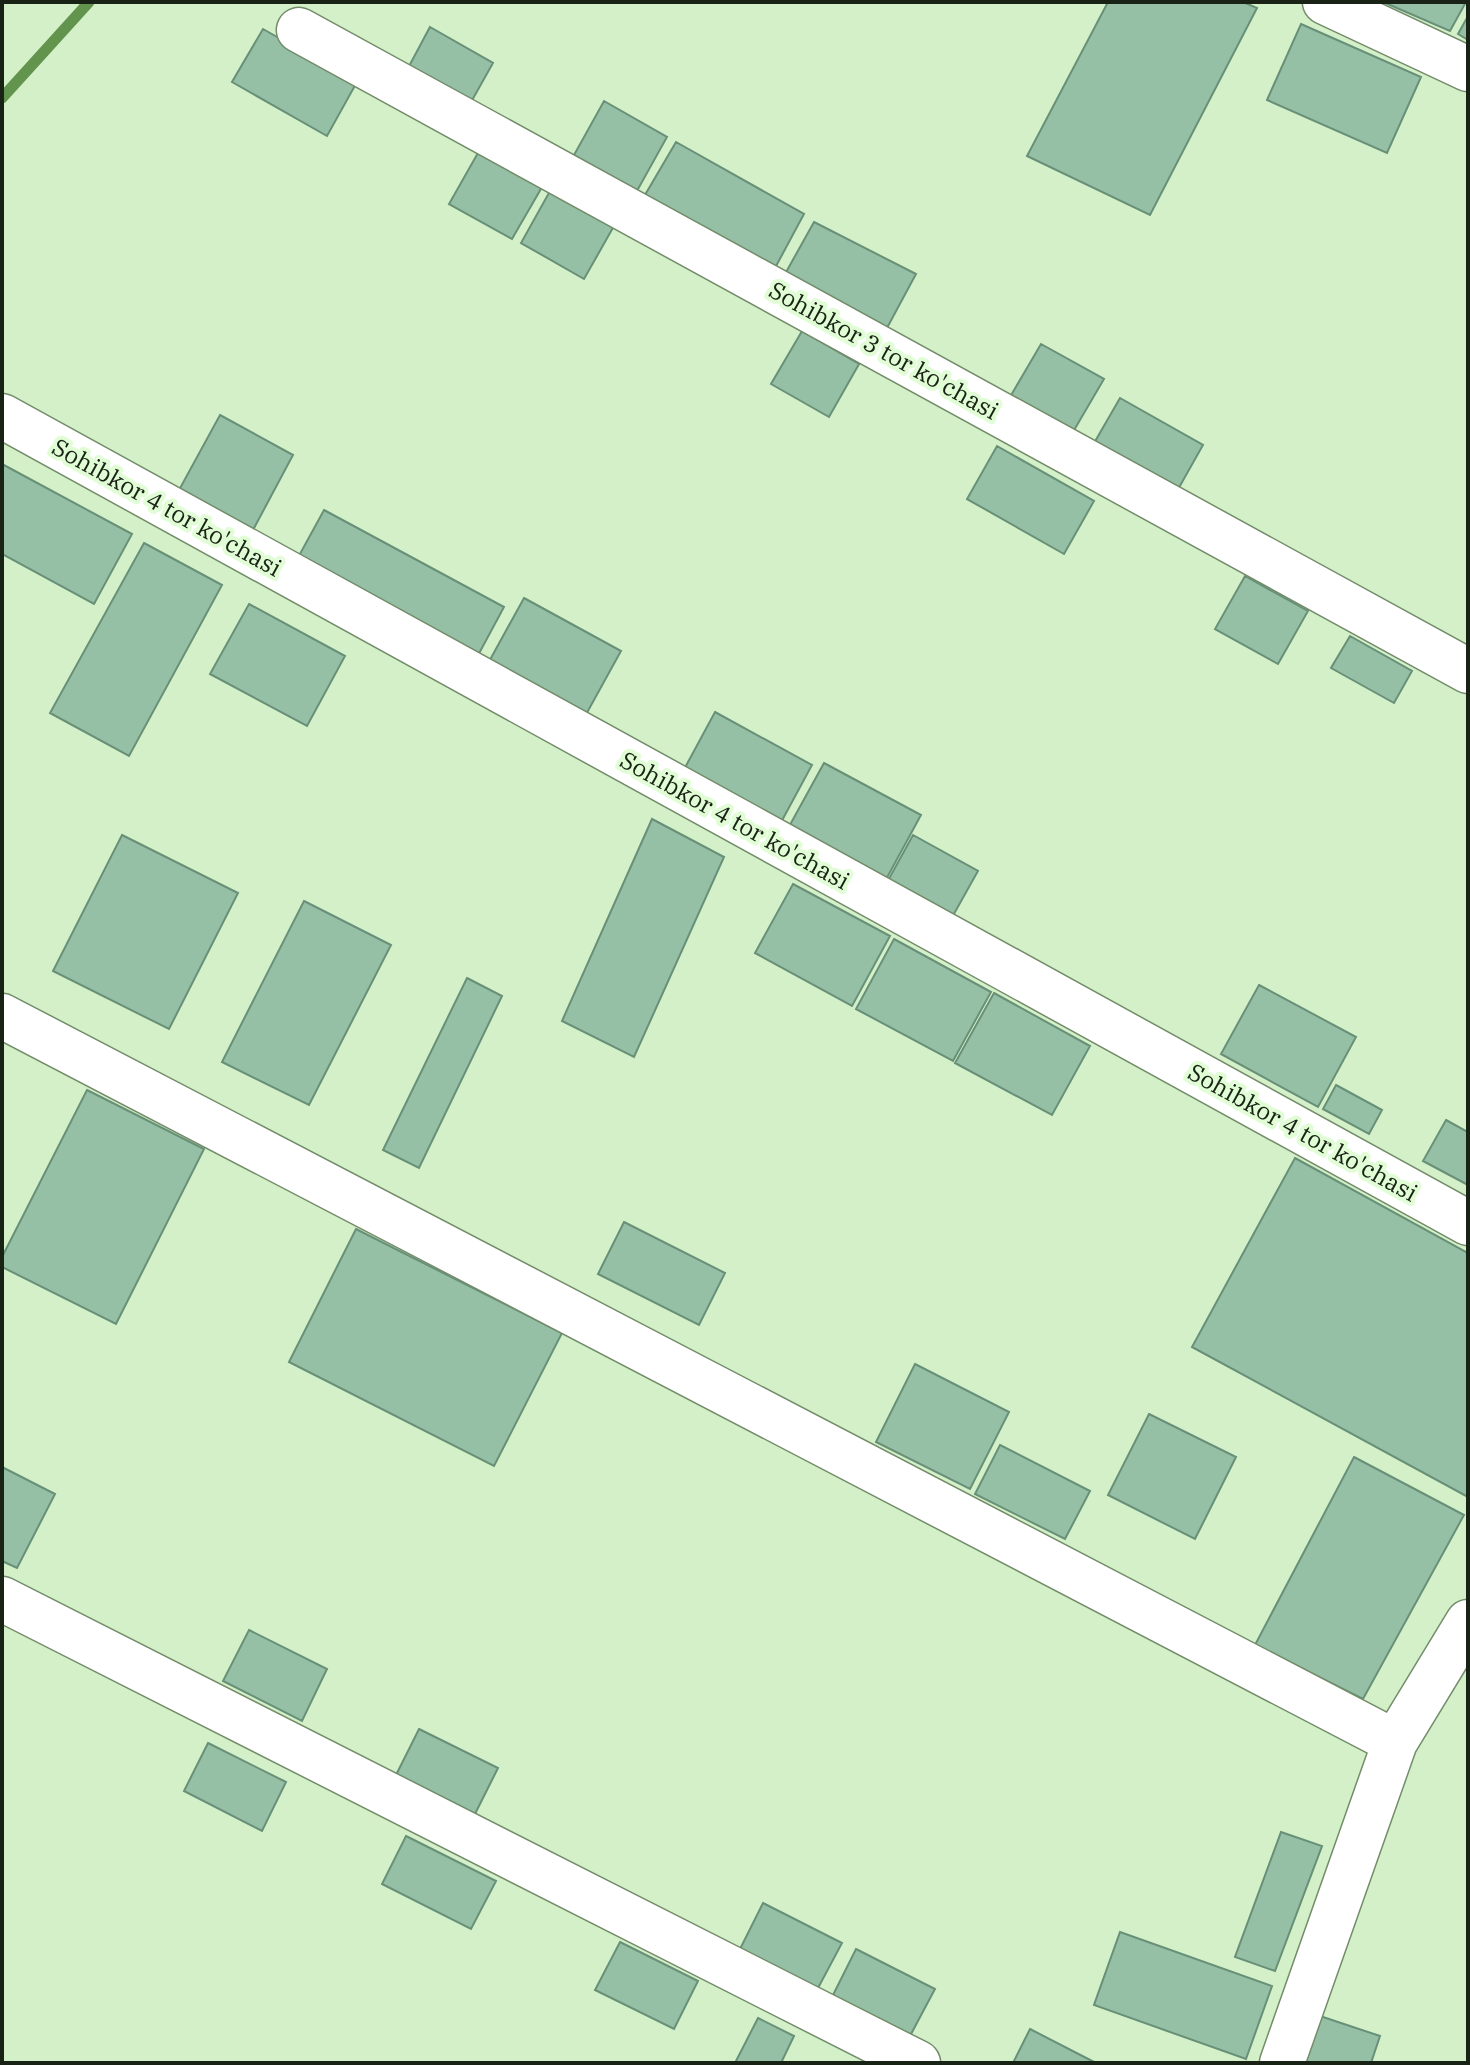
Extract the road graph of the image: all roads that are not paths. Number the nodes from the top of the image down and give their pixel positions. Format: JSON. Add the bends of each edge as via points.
{"nodes":[{"id":1,"x":1325,"y":2,"type":"edge"},
{"id":2,"x":299,"y":30,"type":"dead end"},
{"id":3,"x":1468,"y":69,"type":"edge"},
{"id":4,"x":2,"y":416,"type":"edge"},
{"id":5,"x":1468,"y":671,"type":"edge"},
{"id":6,"x":2,"y":1016,"type":"edge"},
{"id":7,"x":1468,"y":1223,"type":"edge"},
{"id":8,"x":2,"y":1599,"type":"edge"},
{"id":9,"x":1468,"y":1622,"type":"edge"},
{"id":10,"x":1395,"y":1742,"type":"junction"},
{"id":11,"x":918,"y":2063,"type":"edge"},
{"id":12,"x":1282,"y":2063,"type":"edge"}],
"edges":[{"from":1,"to":3,"type":"street"},
{"from":2,"to":5,"type":"street","name":"Sohibkor 3 tor ko'chasi"},
{"from":4,"to":7,"type":"street","name":"Sohibkor 4 tor ko'chasi"},
{"from":6,"to":10,"type":"street"},
{"from":8,"to":11,"type":"street"},
{"from":9,"to":10,"type":"street"},
{"from":10,"to":12,"type":"street"}]}
